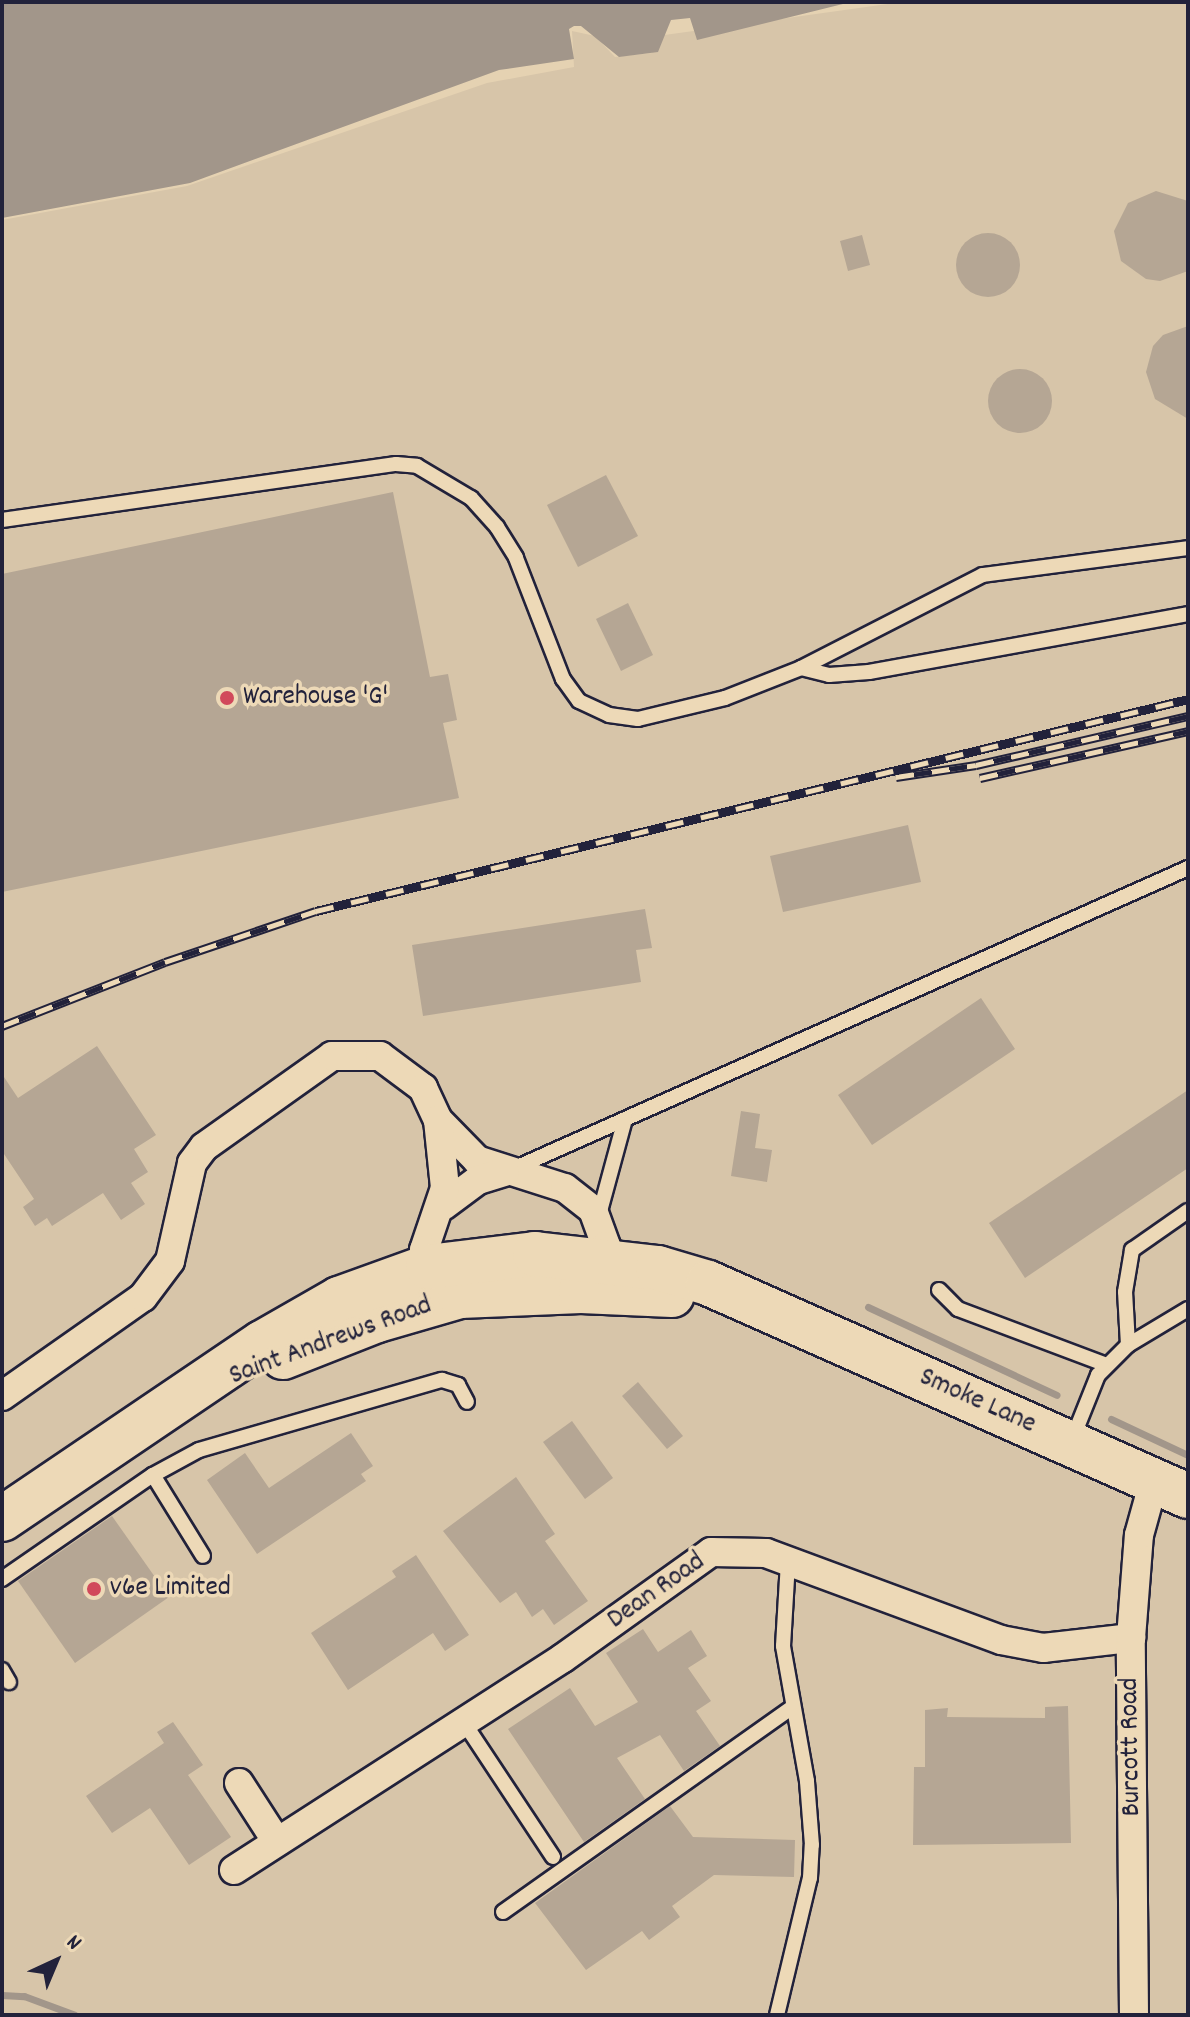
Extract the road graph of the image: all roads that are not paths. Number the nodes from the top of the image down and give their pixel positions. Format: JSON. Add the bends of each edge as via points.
{"nodes":[{"id":1,"x":2,"y":520,"type":"edge"},
{"id":2,"x":1188,"y":548,"type":"edge"},
{"id":3,"x":1188,"y":614,"type":"edge"},
{"id":4,"x":801,"y":668,"type":"junction"},
{"id":5,"x":1188,"y":868,"type":"edge"},
{"id":6,"x":625,"y":1119,"type":"junction"},
{"id":7,"x":438,"y":1120,"type":"junction"},
{"id":8,"x":505,"y":1172,"type":"junction"},
{"id":9,"x":443,"y":1206,"type":"junction"},
{"id":10,"x":1188,"y":1211,"type":"edge"},
{"id":11,"x":598,"y":1218,"type":"junction"},
{"id":12,"x":428,"y":1267,"type":"junction"},
{"id":13,"x":594,"y":1275,"type":"junction"},
{"id":14,"x":939,"y":1290,"type":"dead end"},
{"id":15,"x":459,"y":1297,"type":"junction"},
{"id":16,"x":1188,"y":1309,"type":"edge"},
{"id":17,"x":765,"y":1311,"type":"joint"},
{"id":18,"x":1128,"y":1345,"type":"junction"},
{"id":19,"x":1107,"y":1365,"type":"junction"},
{"id":20,"x":2,"y":1396,"type":"edge"},
{"id":21,"x":467,"y":1402,"type":"dead end"},
{"id":22,"x":174,"y":1403,"type":"junction"},
{"id":23,"x":1071,"y":1444,"type":"junction"},
{"id":24,"x":153,"y":1475,"type":"junction"},
{"id":25,"x":1171,"y":1489,"type":"edge"},
{"id":26,"x":2,"y":1519,"type":"edge"},
{"id":27,"x":203,"y":1556,"type":"dead end"},
{"id":28,"x":788,"y":1562,"type":"junction"},
{"id":29,"x":2,"y":1579,"type":"edge"},
{"id":30,"x":1131,"y":1638,"type":"junction"},
{"id":31,"x":792,"y":1707,"type":"junction"},
{"id":32,"x":463,"y":1721,"type":"junction"},
{"id":33,"x":239,"y":1783,"type":"dead end"},
{"id":34,"x":277,"y":1842,"type":"junction"},
{"id":35,"x":553,"y":1857,"type":"dead end"},
{"id":36,"x":234,"y":1870,"type":"dead end"},
{"id":37,"x":503,"y":1912,"type":"dead end"},
{"id":38,"x":777,"y":2015,"type":"edge"},
{"id":39,"x":1134,"y":2015,"type":"edge"}],
"edges":[{"from":1,"to":4,"type":"lane","via":[[396,464],[417,466],[471,498],[497,527],[516,558],[555,662],[579,701],[609,715],[638,719],[725,698]]},
{"from":2,"to":4,"type":"lane","via":[[983,575]]},
{"from":3,"to":4,"type":"lane","via":[[869,672],[829,675]]},
{"from":5,"to":6,"type":"lane"},
{"from":6,"to":8,"type":"lane"},
{"from":6,"to":11,"type":"lane"},
{"from":7,"to":8,"type":"street","via":[[469,1154]]},
{"from":7,"to":9,"type":"street","via":[[445,1167]]},
{"from":7,"to":20,"type":"street","via":[[423,1088],[380,1056],[332,1056],[306,1071],[204,1147],[192,1163],[170,1261],[143,1297]]},
{"from":8,"to":9,"type":"street","via":[[478,1180]]},
{"from":8,"to":11,"type":"street","via":[[565,1188]]},
{"from":9,"to":12,"type":"street","via":[[426,1236]]},
{"from":10,"to":18,"type":"lane","via":[[1132,1250],[1125,1292]]},
{"from":11,"to":13,"type":"street"},
{"from":12,"to":13,"type":"highway","name":"Saint Andrews Road","via":[[506,1254]]},
{"from":12,"to":15,"type":"street","via":[[437,1285]]},
{"from":12,"to":22,"type":"highway","name":"Saint Andrews Road","via":[[339,1299],[287,1327]]},
{"from":13,"to":15,"type":"highway","name":"Saint Andrews Road"},
{"from":13,"to":17,"type":"highway","name":"Saint Andrews Road"},
{"from":14,"to":19,"type":"lane","via":[[958,1309]]},
{"from":15,"to":22,"type":"highway","name":"Saint Andrews Road","via":[[377,1320]]},
{"from":16,"to":18,"type":"lane"},
{"from":17,"to":23,"type":"highway","name":"Smoke Lane"},
{"from":18,"to":19,"type":"lane"},
{"from":19,"to":23,"type":"lane","via":[[1098,1375]]},
{"from":21,"to":24,"type":"lane","via":[[458,1385],[442,1380],[199,1450]]},
{"from":22,"to":26,"type":"highway","name":"Saint Andrews Road"},
{"from":23,"to":25,"type":"highway","name":"Smoke Lane"},
{"from":24,"to":27,"type":"lane"},
{"from":24,"to":29,"type":"lane"},
{"from":25,"to":30,"type":"street","name":"Burcott Road","via":[[1139,1535]]},
{"from":28,"to":30,"type":"street","name":"Dean Road","via":[[1001,1640],[1043,1648]]},
{"from":28,"to":31,"type":"lane","via":[[783,1646]]},
{"from":28,"to":32,"type":"street","name":"Dean Road","via":[[741,1549],[711,1552],[563,1658]]},
{"from":30,"to":39,"type":"street","name":"Burcott Road"},
{"from":31,"to":37,"type":"lane"},
{"from":31,"to":38,"type":"lane","via":[[807,1781],[812,1845],[810,1878]]},
{"from":32,"to":34,"type":"street","name":"Dean Road"},
{"from":32,"to":35,"type":"lane"},
{"from":33,"to":34,"type":"street"},
{"from":34,"to":36,"type":"street","name":"Dean Road"}]}
